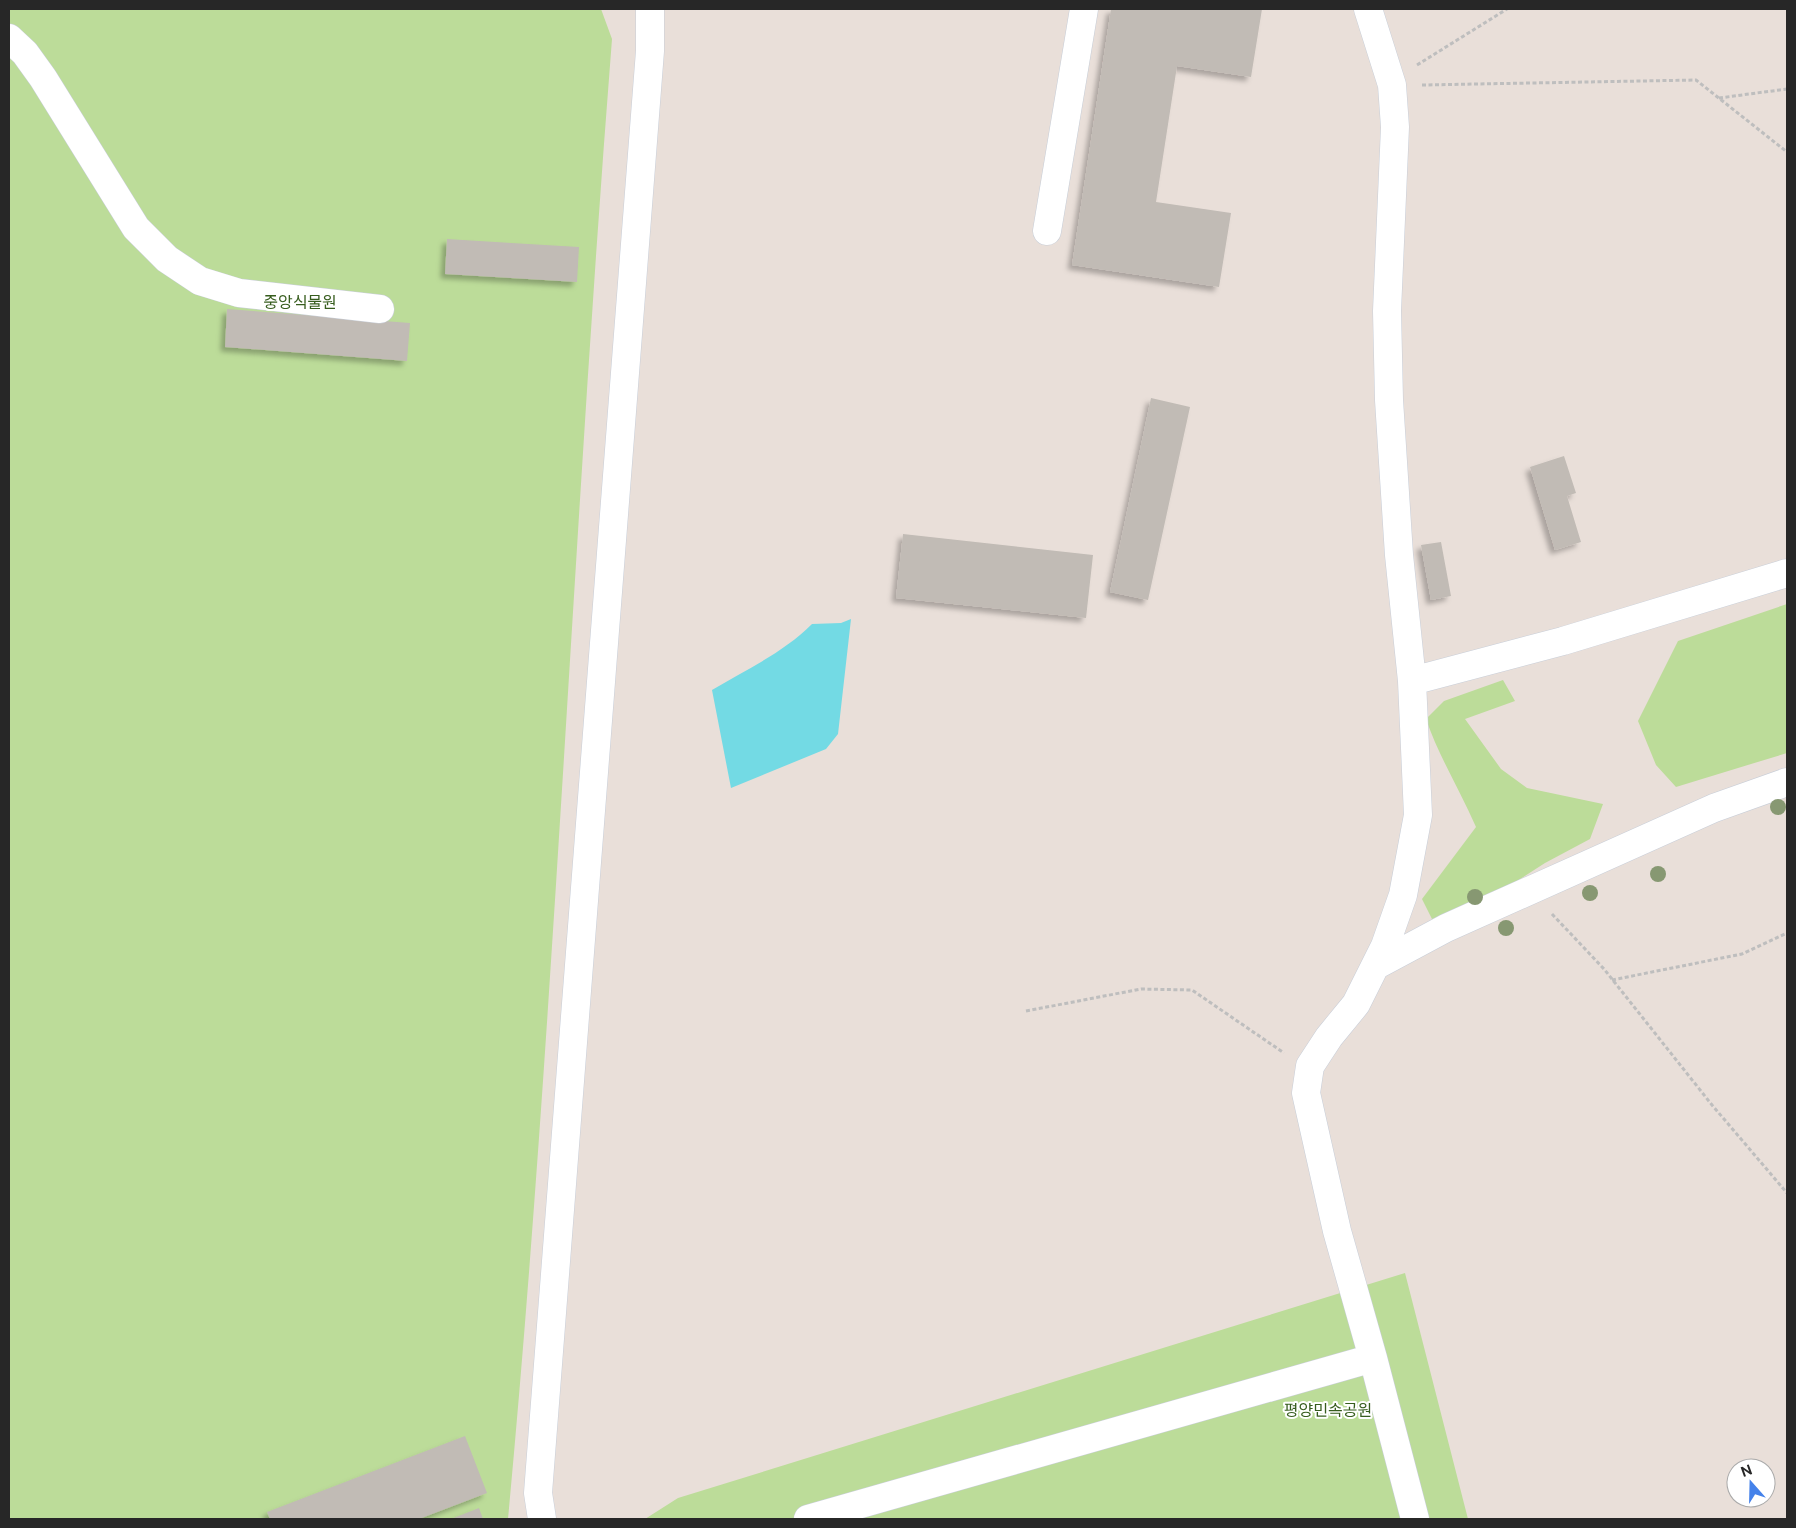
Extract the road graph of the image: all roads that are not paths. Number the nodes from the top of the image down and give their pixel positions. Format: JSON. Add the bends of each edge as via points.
{"nodes":[{"id":1,"x":650,"y":9,"type":"edge"},
{"id":2,"x":1084,"y":9,"type":"edge"},
{"id":3,"x":1368,"y":9,"type":"edge"},
{"id":4,"x":9,"y":38,"type":"edge"},
{"id":5,"x":1047,"y":231,"type":"dead end"},
{"id":6,"x":380,"y":309,"type":"dead end"},
{"id":7,"x":1787,"y":573,"type":"edge"},
{"id":8,"x":1412,"y":681,"type":"junction"},
{"id":9,"x":1787,"y":782,"type":"edge"},
{"id":10,"x":1375,"y":966,"type":"junction"},
{"id":11,"x":1373,"y":1358,"type":"junction"},
{"id":12,"x":542,"y":1519,"type":"edge"},
{"id":13,"x":808,"y":1519,"type":"edge"},
{"id":14,"x":1416,"y":1519,"type":"edge"}],
"edges":[{"from":1,"to":12,"type":"street","via":[[649,61],[538,1492]]},
{"from":2,"to":5,"type":"street"},
{"from":3,"to":8,"type":"street","via":[[1391,83],[1395,127],[1388,311],[1389,400],[1399,555]]},
{"from":4,"to":6,"type":"street","via":[[44,78],[136,228],[167,259],[200,281],[239,293]]},
{"from":7,"to":8,"type":"street","via":[[1563,641]]},
{"from":8,"to":10,"type":"street","via":[[1418,815],[1403,895]]},
{"from":9,"to":10,"type":"street","via":[[1714,808],[1446,928]]},
{"from":10,"to":11,"type":"street","via":[[1356,1004],[1329,1036],[1310,1066],[1306,1092],[1331,1203]]},
{"from":11,"to":13,"type":"street"},
{"from":11,"to":14,"type":"street"}]}
